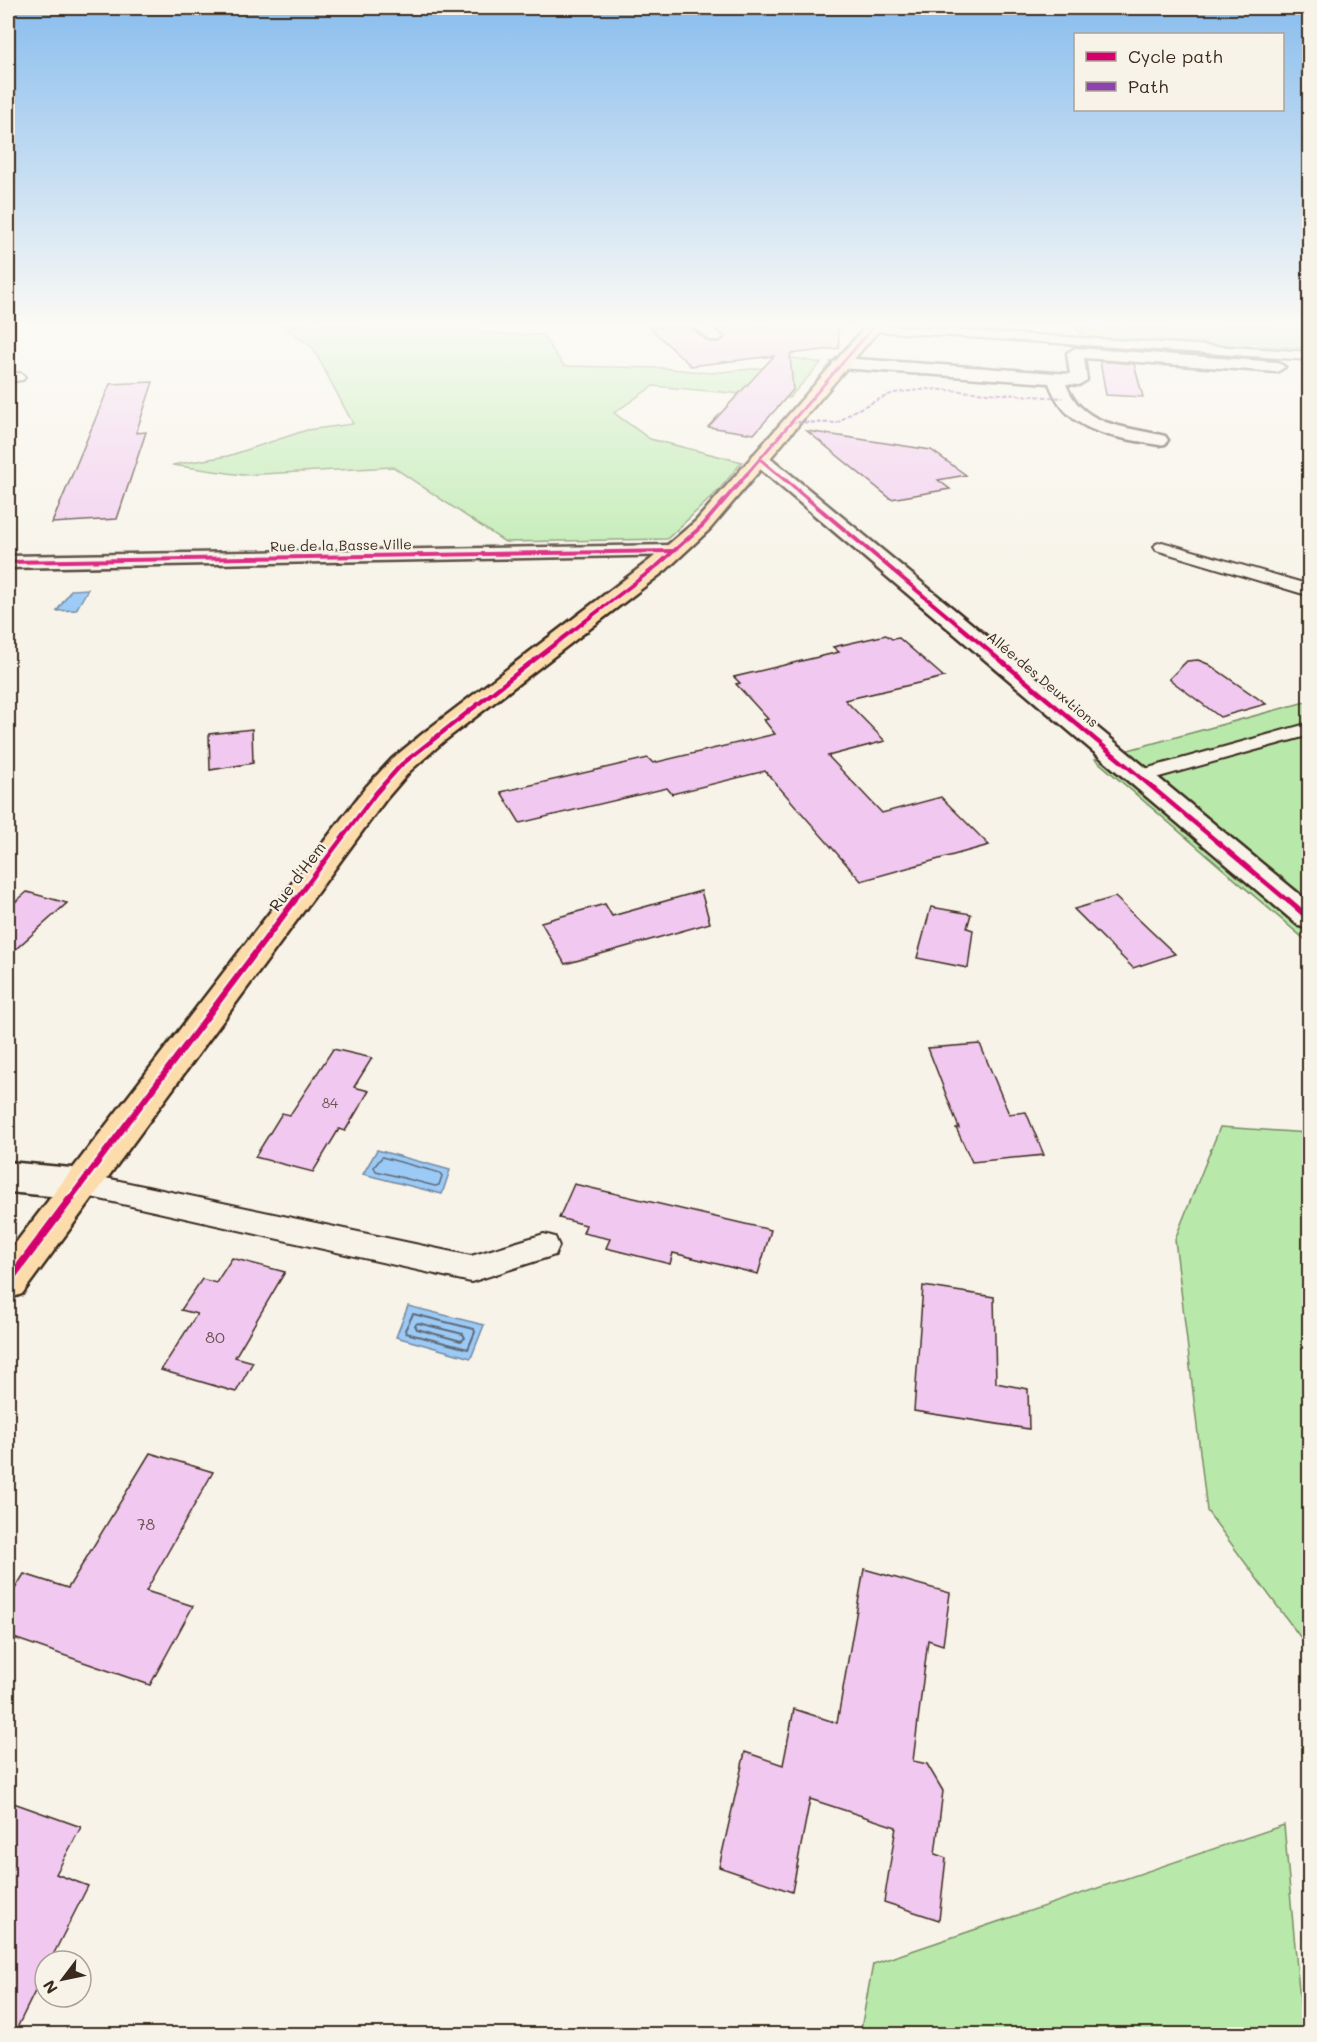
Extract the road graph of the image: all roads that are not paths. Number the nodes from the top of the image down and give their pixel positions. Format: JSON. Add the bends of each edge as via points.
{"nodes":[{"id":1,"x":792,"y":420,"type":"edge"},
{"id":2,"x":1090,"y":420,"type":"edge"},
{"id":3,"x":1159,"y":440,"type":"dead end"},
{"id":4,"x":760,"y":459,"type":"junction"},
{"id":5,"x":1161,"y":547,"type":"dead end"},
{"id":6,"x":674,"y":551,"type":"junction"},
{"id":7,"x":8,"y":562,"type":"edge"},
{"id":8,"x":1310,"y":591,"type":"edge"},
{"id":9,"x":1310,"y":729,"type":"edge"},
{"id":10,"x":1141,"y":776,"type":"junction"},
{"id":11,"x":1310,"y":919,"type":"edge"},
{"id":12,"x":8,"y":1177,"type":"edge"},
{"id":13,"x":82,"y":1184,"type":"junction"},
{"id":14,"x":544,"y":1246,"type":"dead end"},
{"id":15,"x":8,"y":1282,"type":"edge"}],
"edges":[{"from":1,"to":4,"type":"main road","name":"Rue d'Hem"},
{"from":2,"to":3,"type":"street"},
{"from":4,"to":6,"type":"main road","name":"Rue d'Hem","via":[[703,525]]},
{"from":4,"to":10,"type":"street","name":"Allée des Deux Lions"},
{"from":5,"to":8,"type":"lane"},
{"from":6,"to":7,"type":"street","name":"Rue de la Basse Ville"},
{"from":6,"to":13,"type":"main road","name":"Rue d'Hem","via":[[401,765]]},
{"from":9,"to":10,"type":"lane"},
{"from":10,"to":11,"type":"street","name":"Allée des Deux Lions"},
{"from":12,"to":13,"type":"street"},
{"from":13,"to":14,"type":"lane","via":[[471,1269]]},
{"from":13,"to":15,"type":"main road","name":"Rue d'Hem"}]}
